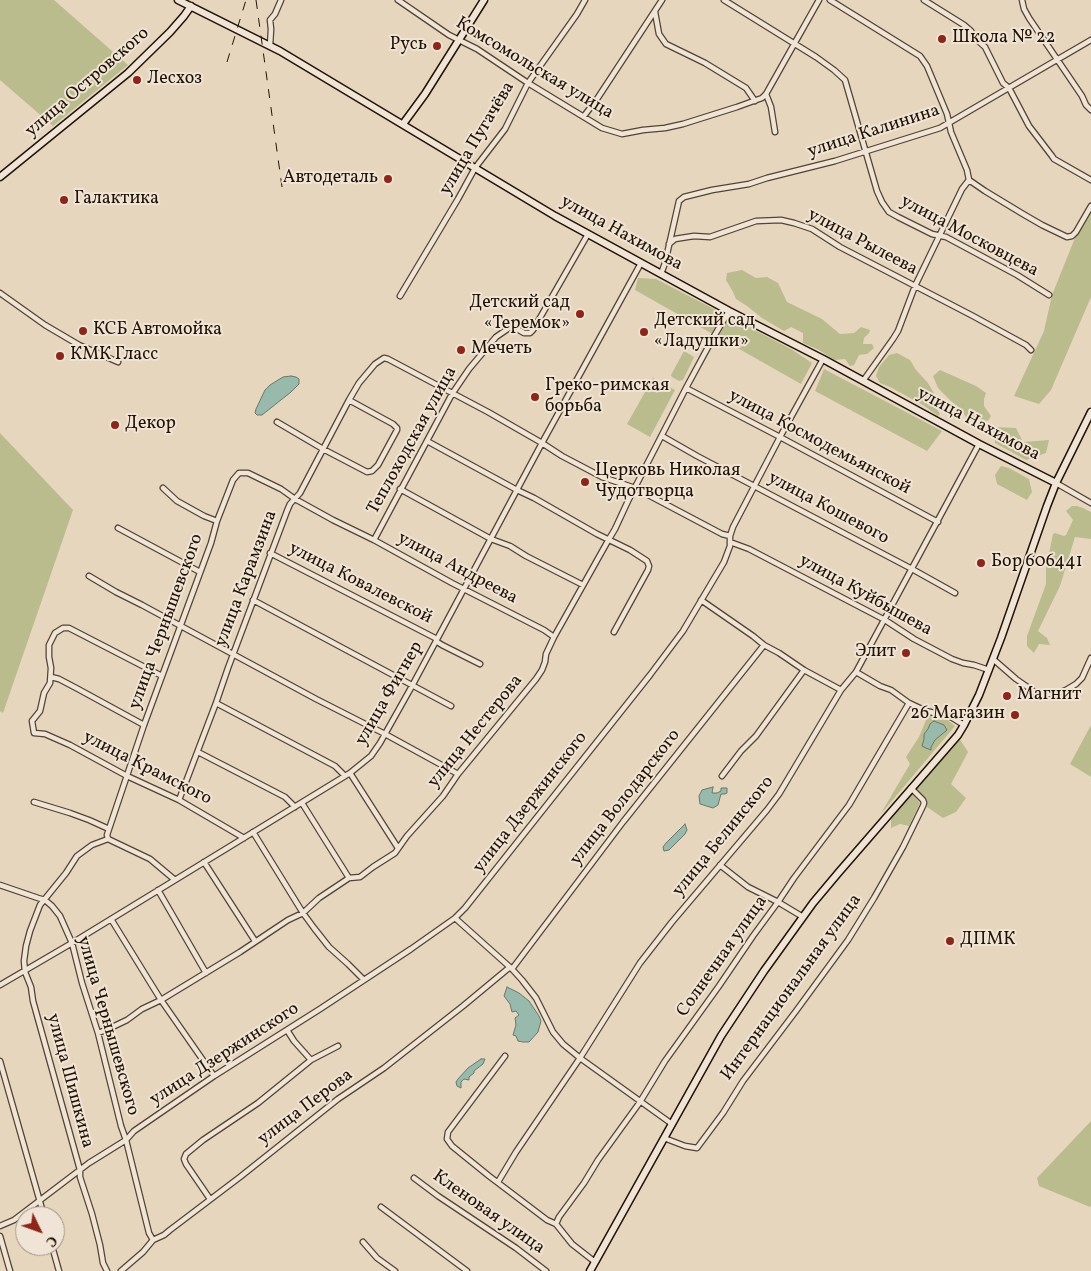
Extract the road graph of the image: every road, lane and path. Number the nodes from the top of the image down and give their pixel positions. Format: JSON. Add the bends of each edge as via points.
{"nodes":[{"id":1,"x":178,"y":0,"type":"edge"},
{"id":2,"x":281,"y":0,"type":"edge"},
{"id":3,"x":398,"y":0,"type":"edge"},
{"id":4,"x":484,"y":0,"type":"edge"},
{"id":5,"x":585,"y":0,"type":"edge"},
{"id":6,"x":662,"y":0,"type":"edge"},
{"id":7,"x":724,"y":0,"type":"edge"},
{"id":8,"x":818,"y":0,"type":"edge"},
{"id":9,"x":830,"y":0,"type":"edge"},
{"id":10,"x":924,"y":0,"type":"edge"},
{"id":11,"x":1022,"y":0,"type":"edge"},
{"id":12,"x":191,"y":6,"type":"junction"},
{"id":13,"x":655,"y":12,"type":"junction"},
{"id":14,"x":459,"y":40,"type":"junction"},
{"id":15,"x":1091,"y":40,"type":"edge"},
{"id":16,"x":793,"y":43,"type":"junction"},
{"id":17,"x":270,"y":46,"type":"junction"},
{"id":18,"x":1058,"y":59,"type":"junction"},
{"id":19,"x":528,"y":83,"type":"junction"},
{"id":20,"x":1009,"y":88,"type":"junction"},
{"id":21,"x":766,"y":94,"type":"junction"},
{"id":22,"x":755,"y":101,"type":"junction"},
{"id":23,"x":1091,"y":110,"type":"edge"},
{"id":24,"x":584,"y":116,"type":"junction"},
{"id":25,"x":403,"y":124,"type":"junction"},
{"id":26,"x":949,"y":124,"type":"junction"},
{"id":27,"x":775,"y":132,"type":"dead end"},
{"id":28,"x":866,"y":152,"type":"junction"},
{"id":29,"x":475,"y":168,"type":"junction"},
{"id":30,"x":0,"y":177,"type":"edge"},
{"id":31,"x":969,"y":180,"type":"junction"},
{"id":32,"x":1091,"y":180,"type":"edge"},
{"id":33,"x":1091,"y":206,"type":"edge"},
{"id":34,"x":588,"y":234,"type":"junction"},
{"id":35,"x":939,"y":235,"type":"junction"},
{"id":36,"x":669,"y":244,"type":"junction"},
{"id":37,"x":641,"y":263,"type":"junction"},
{"id":38,"x":661,"y":274,"type":"junction"},
{"id":39,"x":915,"y":286,"type":"junction"},
{"id":40,"x":0,"y":293,"type":"edge"},
{"id":41,"x":1049,"y":295,"type":"dead end"},
{"id":42,"x":400,"y":296,"type":"dead end"},
{"id":43,"x":729,"y":311,"type":"junction"},
{"id":44,"x":1032,"y":350,"type":"dead end"},
{"id":45,"x":384,"y":358,"type":"joint"},
{"id":46,"x":823,"y":360,"type":"junction"},
{"id":47,"x":118,"y":362,"type":"dead end"},
{"id":48,"x":863,"y":381,"type":"junction"},
{"id":49,"x":686,"y":388,"type":"junction"},
{"id":50,"x":452,"y":394,"type":"junction"},
{"id":51,"x":349,"y":400,"type":"junction"},
{"id":52,"x":1091,"y":412,"type":"edge"},
{"id":53,"x":277,"y":422,"type":"dead end"},
{"id":54,"x":662,"y":436,"type":"junction"},
{"id":55,"x":780,"y":437,"type":"junction"},
{"id":56,"x":427,"y":441,"type":"junction"},
{"id":57,"x":542,"y":442,"type":"junction"},
{"id":58,"x":980,"y":444,"type":"junction"},
{"id":59,"x":323,"y":449,"type":"junction"},
{"id":60,"x":239,"y":473,"type":"joint"},
{"id":61,"x":1056,"y":483,"type":"junction"},
{"id":62,"x":754,"y":486,"type":"junction"},
{"id":63,"x":163,"y":488,"type":"dead end"},
{"id":64,"x":635,"y":488,"type":"junction"},
{"id":65,"x":400,"y":489,"type":"junction"},
{"id":66,"x":517,"y":490,"type":"junction"},
{"id":67,"x":295,"y":499,"type":"junction"},
{"id":68,"x":1091,"y":503,"type":"edge"},
{"id":69,"x":217,"y":521,"type":"junction"},
{"id":70,"x":938,"y":522,"type":"junction"},
{"id":71,"x":118,"y":528,"type":"dead end"},
{"id":72,"x":491,"y":539,"type":"junction"},
{"id":73,"x":609,"y":539,"type":"junction"},
{"id":74,"x":730,"y":539,"type":"junction"},
{"id":75,"x":374,"y":540,"type":"junction"},
{"id":76,"x":270,"y":553,"type":"junction"},
{"id":77,"x":912,"y":569,"type":"junction"},
{"id":78,"x":200,"y":572,"type":"junction"},
{"id":79,"x":89,"y":576,"type":"dead end"},
{"id":80,"x":583,"y":585,"type":"junction"},
{"id":81,"x":464,"y":588,"type":"junction"},
{"id":82,"x":955,"y":593,"type":"dead end"},
{"id":83,"x":253,"y":600,"type":"junction"},
{"id":84,"x":701,"y":600,"type":"junction"},
{"id":85,"x":885,"y":620,"type":"junction"},
{"id":86,"x":181,"y":626,"type":"junction"},
{"id":87,"x":614,"y":632,"type":"dead end"},
{"id":88,"x":554,"y":637,"type":"junction"},
{"id":89,"x":436,"y":640,"type":"junction"},
{"id":90,"x":764,"y":645,"type":"junction"},
{"id":91,"x":234,"y":654,"type":"junction"},
{"id":92,"x":1091,"y":658,"type":"edge"},
{"id":93,"x":993,"y":659,"type":"junction"},
{"id":94,"x":480,"y":664,"type":"dead end"},
{"id":95,"x":804,"y":670,"type":"junction"},
{"id":96,"x":989,"y":670,"type":"junction"},
{"id":97,"x":856,"y":672,"type":"junction"},
{"id":98,"x":162,"y":676,"type":"junction"},
{"id":99,"x":51,"y":677,"type":"junction"},
{"id":100,"x":412,"y":686,"type":"junction"},
{"id":101,"x":841,"y":690,"type":"junction"},
{"id":102,"x":216,"y":703,"type":"junction"},
{"id":103,"x":909,"y":703,"type":"junction"},
{"id":104,"x":451,"y":706,"type":"dead end"},
{"id":105,"x":964,"y":725,"type":"junction"},
{"id":106,"x":144,"y":726,"type":"junction"},
{"id":107,"x":385,"y":734,"type":"junction"},
{"id":108,"x":198,"y":752,"type":"junction"},
{"id":109,"x":350,"y":773,"type":"junction"},
{"id":110,"x":458,"y":774,"type":"junction"},
{"id":111,"x":127,"y":776,"type":"junction"},
{"id":112,"x":345,"y":776,"type":"junction"},
{"id":113,"x":722,"y":776,"type":"dead end"},
{"id":114,"x":911,"y":788,"type":"junction"},
{"id":115,"x":179,"y":800,"type":"junction"},
{"id":116,"x":34,"y":802,"type":"dead end"},
{"id":117,"x":302,"y":803,"type":"junction"},
{"id":118,"x":295,"y":807,"type":"junction"},
{"id":119,"x":108,"y":830,"type":"junction"},
{"id":120,"x":253,"y":832,"type":"junction"},
{"id":121,"x":244,"y":838,"type":"junction"},
{"id":122,"x":108,"y":839,"type":"junction"},
{"id":123,"x":398,"y":848,"type":"junction"},
{"id":124,"x":204,"y":862,"type":"junction"},
{"id":125,"x":720,"y":865,"type":"junction"},
{"id":126,"x":349,"y":878,"type":"junction"},
{"id":127,"x":175,"y":880,"type":"junction"},
{"id":128,"x":0,"y":885,"type":"edge"},
{"id":129,"x":158,"y":890,"type":"junction"},
{"id":130,"x":45,"y":900,"type":"junction"},
{"id":131,"x":778,"y":902,"type":"junction"},
{"id":132,"x":303,"y":913,"type":"junction"},
{"id":133,"x":803,"y":917,"type":"junction"},
{"id":134,"x":455,"y":918,"type":"junction"},
{"id":135,"x":111,"y":919,"type":"junction"},
{"id":136,"x":255,"y":941,"type":"junction"},
{"id":137,"x":72,"y":943,"type":"junction"},
{"id":138,"x":511,"y":968,"type":"junction"},
{"id":139,"x":25,"y":972,"type":"junction"},
{"id":140,"x":206,"y":973,"type":"junction"},
{"id":141,"x":364,"y":980,"type":"junction"},
{"id":142,"x":0,"y":985,"type":"edge"},
{"id":143,"x":161,"y":1000,"type":"junction"},
{"id":144,"x":287,"y":1030,"type":"junction"},
{"id":145,"x":98,"y":1033,"type":"junction"},
{"id":146,"x":338,"y":1046,"type":"dead end"},
{"id":147,"x":506,"y":1056,"type":"dead end"},
{"id":148,"x":580,"y":1058,"type":"junction"},
{"id":149,"x":311,"y":1060,"type":"junction"},
{"id":150,"x":0,"y":1061,"type":"edge"},
{"id":151,"x":214,"y":1076,"type":"junction"},
{"id":152,"x":640,"y":1102,"type":"junction"},
{"id":153,"x":672,"y":1124,"type":"junction"},
{"id":154,"x":664,"y":1138,"type":"junction"},
{"id":155,"x":126,"y":1140,"type":"junction"},
{"id":156,"x":80,"y":1170,"type":"junction"},
{"id":157,"x":414,"y":1178,"type":"dead end"},
{"id":158,"x":498,"y":1182,"type":"junction"},
{"id":159,"x":210,"y":1199,"type":"junction"},
{"id":160,"x":40,"y":1200,"type":"junction"},
{"id":161,"x":42,"y":1206,"type":"edge"},
{"id":162,"x":381,"y":1207,"type":"dead end"},
{"id":163,"x":556,"y":1224,"type":"junction"},
{"id":164,"x":0,"y":1226,"type":"edge"},
{"id":165,"x":0,"y":1236,"type":"edge"},
{"id":166,"x":153,"y":1240,"type":"junction"},
{"id":167,"x":363,"y":1242,"type":"dead end"},
{"id":168,"x":55,"y":1256,"type":"edge"},
{"id":169,"x":595,"y":1262,"type":"junction"},
{"id":170,"x":10,"y":1271,"type":"edge"},
{"id":171,"x":59,"y":1271,"type":"edge"},
{"id":172,"x":107,"y":1271,"type":"edge"},
{"id":173,"x":121,"y":1271,"type":"edge"},
{"id":174,"x":395,"y":1271,"type":"edge"},
{"id":175,"x":467,"y":1271,"type":"edge"},
{"id":176,"x":546,"y":1271,"type":"edge"},
{"id":177,"x":590,"y":1271,"type":"edge"}],
"edges":[{"from":1,"to":12,"type":"main road","name":"улица Нахимова"},
{"from":2,"to":17,"type":"street","via":[[270,20]]},
{"from":3,"to":14,"type":"street","name":"Комсомольская улица"},
{"from":4,"to":14,"type":"main road"},
{"from":5,"to":19,"type":"street","name":"улица Пугачёва"},
{"from":6,"to":13,"type":"street"},
{"from":7,"to":16,"type":"street","name":"улица Московцева"},
{"from":8,"to":16,"type":"street"},
{"from":9,"to":26,"type":"street","via":[[920,56],[927,66]]},
{"from":10,"to":20,"type":"street","via":[[971,31]]},
{"from":11,"to":18,"type":"street","via":[[1029,18]]},
{"from":12,"to":17,"type":"main road","name":"улица Нахимова"},
{"from":12,"to":30,"type":"main road","name":"улица Островского","via":[[170,32],[128,73]]},
{"from":13,"to":22,"type":"street","via":[[659,34],[666,44],[746,88]]},
{"from":13,"to":24,"type":"street"},
{"from":14,"to":19,"type":"street","name":"Комсомольская улица"},
{"from":14,"to":25,"type":"main road"},
{"from":15,"to":18,"type":"street","name":"улица Калинина"},
{"from":16,"to":21,"type":"street"},
{"from":16,"to":28,"type":"street","name":"улица Московцева","via":[[845,80]]},
{"from":17,"to":25,"type":"main road","name":"улица Нахимова"},
{"from":18,"to":20,"type":"street","name":"улица Калинина"},
{"from":18,"to":23,"type":"street"},
{"from":19,"to":24,"type":"street","name":"Комсомольская улица"},
{"from":19,"to":29,"type":"street","name":"улица Пугачёва","via":[[505,129]]},
{"from":20,"to":26,"type":"street","name":"улица Калинина"},
{"from":20,"to":32,"type":"street","via":[[1029,126],[1054,159]]},
{"from":21,"to":22,"type":"street","name":"Комсомольская улица"},
{"from":21,"to":27,"type":"street","via":[[772,107]]},
{"from":22,"to":24,"type":"street","name":"Комсомольская улица","via":[[683,124],[622,134],[602,128]]},
{"from":25,"to":29,"type":"main road","name":"улица Нахимова"},
{"from":26,"to":28,"type":"street","name":"улица Калинина"},
{"from":26,"to":31,"type":"street"},
{"from":28,"to":35,"type":"street","name":"улица Московцева","via":[[885,207],[898,217]]},
{"from":28,"to":36,"type":"street","name":"улица Калинина","via":[[749,184],[684,197],[679,201]]},
{"from":29,"to":34,"type":"main road","name":"улица Нахимова"},
{"from":29,"to":42,"type":"street","name":"улица Пугачёва"},
{"from":31,"to":33,"type":"street","via":[[1067,237],[1076,232]]},
{"from":31,"to":35,"type":"street"},
{"from":34,"to":37,"type":"main road","name":"улица Нахимова"},
{"from":34,"to":50,"type":"street","name":"Теплоходская улица","via":[[534,330],[524,333],[512,326],[496,337]]},
{"from":35,"to":39,"type":"street"},
{"from":35,"to":41,"type":"street","name":"улица Московцева"},
{"from":36,"to":38,"type":"street"},
{"from":36,"to":39,"type":"street","name":"улица Рылеева","via":[[680,238],[710,237],[756,220],[787,221],[812,229]]},
{"from":37,"to":38,"type":"main road","name":"улица Нахимова"},
{"from":37,"to":57,"type":"street","name":"улица Фигнер"},
{"from":38,"to":43,"type":"main road","name":"улица Нахимова"},
{"from":39,"to":44,"type":"street","name":"улица Рылеева"},
{"from":39,"to":48,"type":"street","via":[[894,339]]},
{"from":40,"to":47,"type":"street","via":[[79,345]]},
{"from":43,"to":46,"type":"main road","name":"улица Нахимова"},
{"from":43,"to":49,"type":"street","name":"улица Нестерова"},
{"from":45,"to":50,"type":"street","name":"улица Куйбышева"},
{"from":45,"to":51,"type":"street","name":"улица Карамзина","via":[[375,364]]},
{"from":46,"to":48,"type":"main road","name":"улица Нахимова"},
{"from":46,"to":55,"type":"street","name":"улица Дзержинского"},
{"from":48,"to":58,"type":"main road","name":"улица Нахимова"},
{"from":49,"to":54,"type":"street","name":"улица Нестерова"},
{"from":49,"to":55,"type":"street","name":"улица Космодемьянской"},
{"from":50,"to":56,"type":"street","name":"Теплоходская улица"},
{"from":50,"to":57,"type":"street","name":"улица Куйбышева"},
{"from":51,"to":59,"type":"street","name":"улица Карамзина"},
{"from":51,"to":59,"type":"street","via":[[393,424],[397,430],[372,472]]},
{"from":52,"to":61,"type":"main road","name":"Интернациональная улица"},
{"from":53,"to":59,"type":"street"},
{"from":54,"to":62,"type":"street","name":"улица Кошевого"},
{"from":54,"to":64,"type":"street","name":"улица Нестерова"},
{"from":55,"to":62,"type":"street","name":"улица Дзержинского"},
{"from":55,"to":70,"type":"street","name":"улица Космодемьянской"},
{"from":56,"to":65,"type":"street","name":"Теплоходская улица"},
{"from":56,"to":66,"type":"street"},
{"from":57,"to":64,"type":"street","name":"улица Куйбышева","via":[[602,476]]},
{"from":57,"to":66,"type":"street","name":"улица Фигнер"},
{"from":58,"to":61,"type":"main road","name":"улица Нахимова"},
{"from":58,"to":70,"type":"street","name":"улица Белинского"},
{"from":59,"to":67,"type":"street","name":"улица Карамзина"},
{"from":60,"to":67,"type":"street","name":"улица Андреева","via":[[255,476]]},
{"from":60,"to":69,"type":"street","name":"улица Чернышевского","via":[[233,480]]},
{"from":61,"to":68,"type":"street"},
{"from":61,"to":93,"type":"main road","name":"Интернациональная улица"},
{"from":62,"to":74,"type":"street","name":"улица Дзержинского"},
{"from":62,"to":77,"type":"street","name":"улица Кошевого"},
{"from":63,"to":69,"type":"street","via":[[186,506]]},
{"from":64,"to":73,"type":"street","name":"улица Нестерова"},
{"from":64,"to":74,"type":"street","name":"улица Куйбышева"},
{"from":65,"to":72,"type":"street"},
{"from":65,"to":75,"type":"street","name":"Теплоходская улица"},
{"from":66,"to":72,"type":"street","name":"улица Фигнер"},
{"from":66,"to":73,"type":"street"},
{"from":67,"to":75,"type":"street","name":"улица Андреева"},
{"from":67,"to":76,"type":"street","name":"улица Карамзина","via":[[286,511]]},
{"from":69,"to":78,"type":"street","name":"улица Чернышевского"},
{"from":70,"to":77,"type":"street","name":"улица Белинского"},
{"from":71,"to":78,"type":"street"},
{"from":72,"to":80,"type":"street"},
{"from":72,"to":81,"type":"street","name":"улица Фигнер"},
{"from":73,"to":80,"type":"street","name":"улица Нестерова"},
{"from":73,"to":87,"type":"street","via":[[647,561],[649,566]]},
{"from":74,"to":84,"type":"street","name":"улица Дзержинского","via":[[724,562]]},
{"from":74,"to":85,"type":"street","name":"улица Куйбышева"},
{"from":75,"to":81,"type":"street","name":"улица Андреева"},
{"from":76,"to":83,"type":"street","name":"улица Карамзина"},
{"from":76,"to":89,"type":"street","name":"улица Ковалевской"},
{"from":77,"to":82,"type":"street","name":"улица Кошевого"},
{"from":77,"to":85,"type":"street","name":"улица Белинского"},
{"from":78,"to":86,"type":"street","name":"улица Чернышевского"},
{"from":79,"to":86,"type":"street"},
{"from":80,"to":88,"type":"street","name":"улица Нестерова"},
{"from":81,"to":88,"type":"street","name":"улица Андреева"},
{"from":81,"to":89,"type":"street","name":"улица Фигнер"},
{"from":83,"to":91,"type":"street","name":"улица Карамзина"},
{"from":83,"to":100,"type":"street"},
{"from":84,"to":90,"type":"street"},
{"from":84,"to":134,"type":"street","name":"улица Дзержинского","via":[[683,631],[650,675]]},
{"from":85,"to":96,"type":"street","name":"улица Куйбышева","via":[[952,659]]},
{"from":85,"to":97,"type":"street","name":"улица Белинского"},
{"from":86,"to":91,"type":"street"},
{"from":86,"to":98,"type":"street","name":"улица Чернышевского"},
{"from":88,"to":110,"type":"street","name":"улица Нестерова","via":[[536,679]]},
{"from":89,"to":94,"type":"street","name":"улица Ковалевской"},
{"from":89,"to":100,"type":"street","name":"улица Фигнер"},
{"from":90,"to":95,"type":"street"},
{"from":90,"to":138,"type":"street","name":"улица Володарского"},
{"from":91,"to":102,"type":"street","name":"улица Карамзина"},
{"from":91,"to":107,"type":"street"},
{"from":92,"to":93,"type":"street","via":[[1076,684],[1058,693],[1039,695]]},
{"from":93,"to":96,"type":"main road","name":"Интернациональная улица"},
{"from":95,"to":101,"type":"street"},
{"from":95,"to":113,"type":"street"},
{"from":96,"to":105,"type":"main road","name":"Интернациональная улица"},
{"from":97,"to":101,"type":"street","name":"улица Белинского"},
{"from":97,"to":103,"type":"street"},
{"from":98,"to":99,"type":"street","via":[[69,628],[63,628],[49,645]]},
{"from":98,"to":106,"type":"street","name":"улица Чернышевского"},
{"from":99,"to":106,"type":"street"},
{"from":99,"to":111,"type":"street","name":"улица Крамского","via":[[40,711],[32,721],[34,732],[70,745]]},
{"from":100,"to":104,"type":"street"},
{"from":100,"to":107,"type":"street","name":"улица Фигнер"},
{"from":101,"to":125,"type":"street","name":"улица Белинского","via":[[773,803]]},
{"from":102,"to":108,"type":"street","name":"улица Карамзина"},
{"from":102,"to":112,"type":"street","via":[[335,766]]},
{"from":103,"to":105,"type":"street","via":[[926,712],[951,717]]},
{"from":103,"to":131,"type":"street","name":"Солнечная улица","via":[[849,805]]},
{"from":105,"to":114,"type":"main road","name":"Интернациональная улица"},
{"from":106,"to":111,"type":"street","name":"улица Чернышевского"},
{"from":107,"to":109,"type":"street","name":"улица Фигнер","via":[[371,756]]},
{"from":107,"to":110,"type":"street"},
{"from":108,"to":115,"type":"street","name":"улица Карамзина"},
{"from":108,"to":118,"type":"street","via":[[285,797]]},
{"from":109,"to":112,"type":"street","name":"улица Фигнер"},
{"from":109,"to":123,"type":"street"},
{"from":110,"to":123,"type":"street","name":"улица Нестерова"},
{"from":111,"to":115,"type":"street","name":"улица Крамского"},
{"from":111,"to":119,"type":"street","name":"улица Чернышевского"},
{"from":112,"to":117,"type":"street","name":"улица Фигнер"},
{"from":114,"to":133,"type":"main road","name":"Интернациональная улица"},
{"from":114,"to":154,"type":"street","name":"Интернациональная улица","via":[[923,800],[923,806],[903,847],[848,940],[697,1148]]},
{"from":115,"to":121,"type":"street","name":"улица Крамского"},
{"from":116,"to":119,"type":"street","via":[[89,820]]},
{"from":117,"to":118,"type":"street","name":"улица Фигнер"},
{"from":117,"to":126,"type":"street"},
{"from":118,"to":120,"type":"street","name":"улица Фигнер"},
{"from":119,"to":122,"type":"street","name":"улица Чернышевского"},
{"from":120,"to":121,"type":"street","name":"улица Фигнер"},
{"from":120,"to":132,"type":"street"},
{"from":121,"to":124,"type":"street","name":"улица Фигнер"},
{"from":122,"to":127,"type":"street","via":[[150,859]]},
{"from":122,"to":130,"type":"street","via":[[77,856]]},
{"from":123,"to":126,"type":"street","name":"улица Нестерова","via":[[360,877]]},
{"from":124,"to":127,"type":"street","name":"улица Фигнер"},
{"from":124,"to":136,"type":"street"},
{"from":125,"to":131,"type":"street","via":[[748,887]]},
{"from":125,"to":148,"type":"street","name":"улица Белинского","via":[[640,963]]},
{"from":126,"to":132,"type":"street","name":"улица Нестерова"},
{"from":127,"to":129,"type":"street","name":"улица Фигнер"},
{"from":128,"to":130,"type":"street"},
{"from":129,"to":135,"type":"street","name":"улица Фигнер"},
{"from":129,"to":140,"type":"street"},
{"from":130,"to":137,"type":"street","name":"улица Чернышевского","via":[[60,916]]},
{"from":130,"to":139,"type":"street","name":"улица Шишкина","via":[[30,931]]},
{"from":131,"to":133,"type":"street"},
{"from":131,"to":152,"type":"street","name":"Солнечная улица","via":[[665,1061]]},
{"from":132,"to":136,"type":"street","name":"улица Нестерова"},
{"from":132,"to":141,"type":"street","via":[[329,947]]},
{"from":133,"to":153,"type":"main road","name":"Интернациональная улица","via":[[730,1022]]},
{"from":134,"to":138,"type":"street"},
{"from":134,"to":141,"type":"street","name":"улица Дзержинского"},
{"from":135,"to":137,"type":"street","name":"улица Фигнер"},
{"from":135,"to":143,"type":"street"},
{"from":136,"to":140,"type":"street","name":"улица Нестерова"},
{"from":137,"to":139,"type":"street","name":"улица Фигнер"},
{"from":137,"to":145,"type":"street","name":"улица Чернышевского"},
{"from":138,"to":148,"type":"street","via":[[536,998],[553,1032]]},
{"from":138,"to":159,"type":"street","name":"улица Перова"},
{"from":139,"to":142,"type":"street","name":"улица Фигнер"},
{"from":139,"to":156,"type":"street","name":"улица Шишкина"},
{"from":140,"to":143,"type":"street","name":"улица Нестерова"},
{"from":141,"to":144,"type":"street","name":"улица Дзержинского"},
{"from":143,"to":145,"type":"street","name":"улица Нестерова"},
{"from":143,"to":151,"type":"street"},
{"from":144,"to":149,"type":"street"},
{"from":144,"to":151,"type":"street","name":"улица Дзержинского"},
{"from":145,"to":155,"type":"street","name":"улица Чернышевского"},
{"from":146,"to":149,"type":"street"},
{"from":147,"to":158,"type":"street","via":[[448,1132],[447,1139]]},
{"from":148,"to":152,"type":"street"},
{"from":148,"to":158,"type":"street","name":"улица Белинского"},
{"from":149,"to":159,"type":"street","via":[[186,1154],[184,1161]]},
{"from":150,"to":160,"type":"street"},
{"from":151,"to":155,"type":"street","name":"улица Дзержинского","via":[[134,1131]]},
{"from":152,"to":153,"type":"street"},
{"from":152,"to":163,"type":"street","name":"Солнечная улица"},
{"from":153,"to":154,"type":"main road","name":"Интернациональная улица"},
{"from":154,"to":169,"type":"main road","name":"Интернациональная улица"},
{"from":155,"to":156,"type":"street","name":"улица Дзержинского"},
{"from":155,"to":166,"type":"street","name":"улица Чернышевского"},
{"from":156,"to":160,"type":"street","name":"улица Дзержинского"},
{"from":156,"to":172,"type":"street","name":"улица Шишкина"},
{"from":157,"to":176,"type":"street","name":"Кленовая улица"},
{"from":158,"to":163,"type":"street"},
{"from":159,"to":166,"type":"street","name":"улица Перова"},
{"from":160,"to":161,"type":"street"},
{"from":160,"to":164,"type":"street","name":"улица Дзержинского","via":[[14,1220]]},
{"from":162,"to":175,"type":"street"},
{"from":163,"to":169,"type":"street","via":[[572,1244]]},
{"from":165,"to":170,"type":"street"},
{"from":166,"to":173,"type":"street","name":"улица Перова"},
{"from":167,"to":174,"type":"street","via":[[376,1258]]},
{"from":168,"to":171,"type":"street"},
{"from":169,"to":177,"type":"main road","name":"Интернациональная улица"}]}
